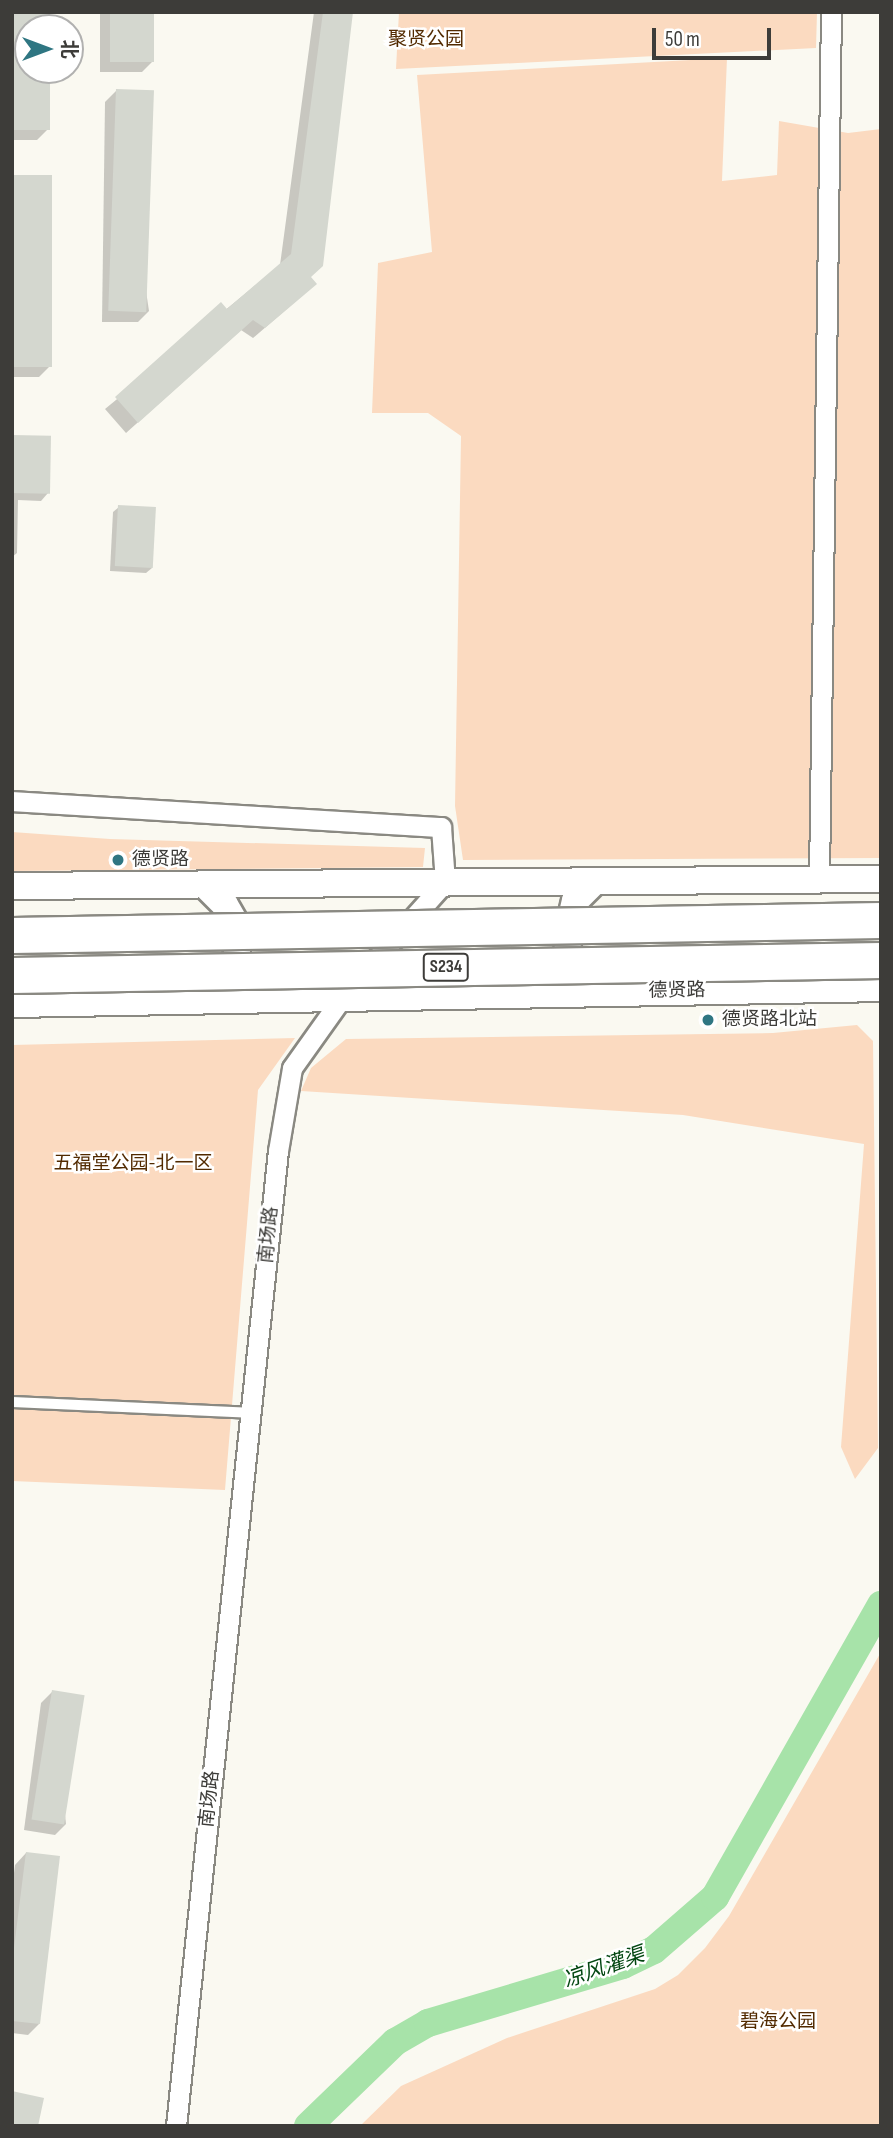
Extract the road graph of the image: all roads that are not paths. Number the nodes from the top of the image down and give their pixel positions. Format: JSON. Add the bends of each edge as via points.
{"nodes":[{"id":1,"x":831,"y":12,"type":"edge"},
{"id":2,"x":12,"y":801,"type":"edge"},
{"id":3,"x":819,"y":879,"type":"junction"},
{"id":4,"x":881,"y":879,"type":"edge"},
{"id":5,"x":595,"y":881,"type":"junction"},
{"id":6,"x":445,"y":882,"type":"junction"},
{"id":7,"x":205,"y":884,"type":"junction"},
{"id":8,"x":12,"y":886,"type":"edge"},
{"id":9,"x":881,"y":920,"type":"edge"},
{"id":10,"x":12,"y":935,"type":"edge"},
{"id":11,"x":881,"y":960,"type":"edge"},
{"id":12,"x":12,"y":975,"type":"edge"},
{"id":13,"x":881,"y":988,"type":"edge"},
{"id":14,"x":589,"y":993,"type":"junction"},
{"id":15,"x":340,"y":999,"type":"junction"},
{"id":16,"x":205,"y":1001,"type":"junction"},
{"id":17,"x":12,"y":1004,"type":"edge"},
{"id":18,"x":12,"y":1402,"type":"edge"},
{"id":19,"x":250,"y":1413,"type":"junction"},
{"id":20,"x":176,"y":2126,"type":"edge"}],
"edges":[{"from":1,"to":3,"type":"street"},
{"from":2,"to":6,"type":"street","via":[[441,827]]},
{"from":3,"to":4,"type":"street"},
{"from":3,"to":5,"type":"street"},
{"from":5,"to":6,"type":"street"},
{"from":5,"to":14,"type":"street","via":[[575,901],[567,935],[570,972]]},
{"from":6,"to":7,"type":"street"},
{"from":6,"to":15,"type":"street","name":"南场路"},
{"from":7,"to":8,"type":"street"},
{"from":7,"to":16,"type":"street","via":[[237,926],[237,955],[227,981]]},
{"from":9,"to":10,"type":"highway","number":"S234","bridge":true},
{"from":11,"to":12,"type":"highway","name":"德贤路","number":"S234","bridge":true},
{"from":13,"to":14,"type":"street","name":"德贤路"},
{"from":14,"to":15,"type":"street","name":"德贤路"},
{"from":15,"to":16,"type":"street","name":"德贤路"},
{"from":15,"to":19,"type":"street","name":"南场路","via":[[292,1068],[278,1151]]},
{"from":16,"to":17,"type":"street","name":"德贤路"},
{"from":18,"to":19,"type":"lane"},
{"from":19,"to":20,"type":"street","name":"南场路"}]}
